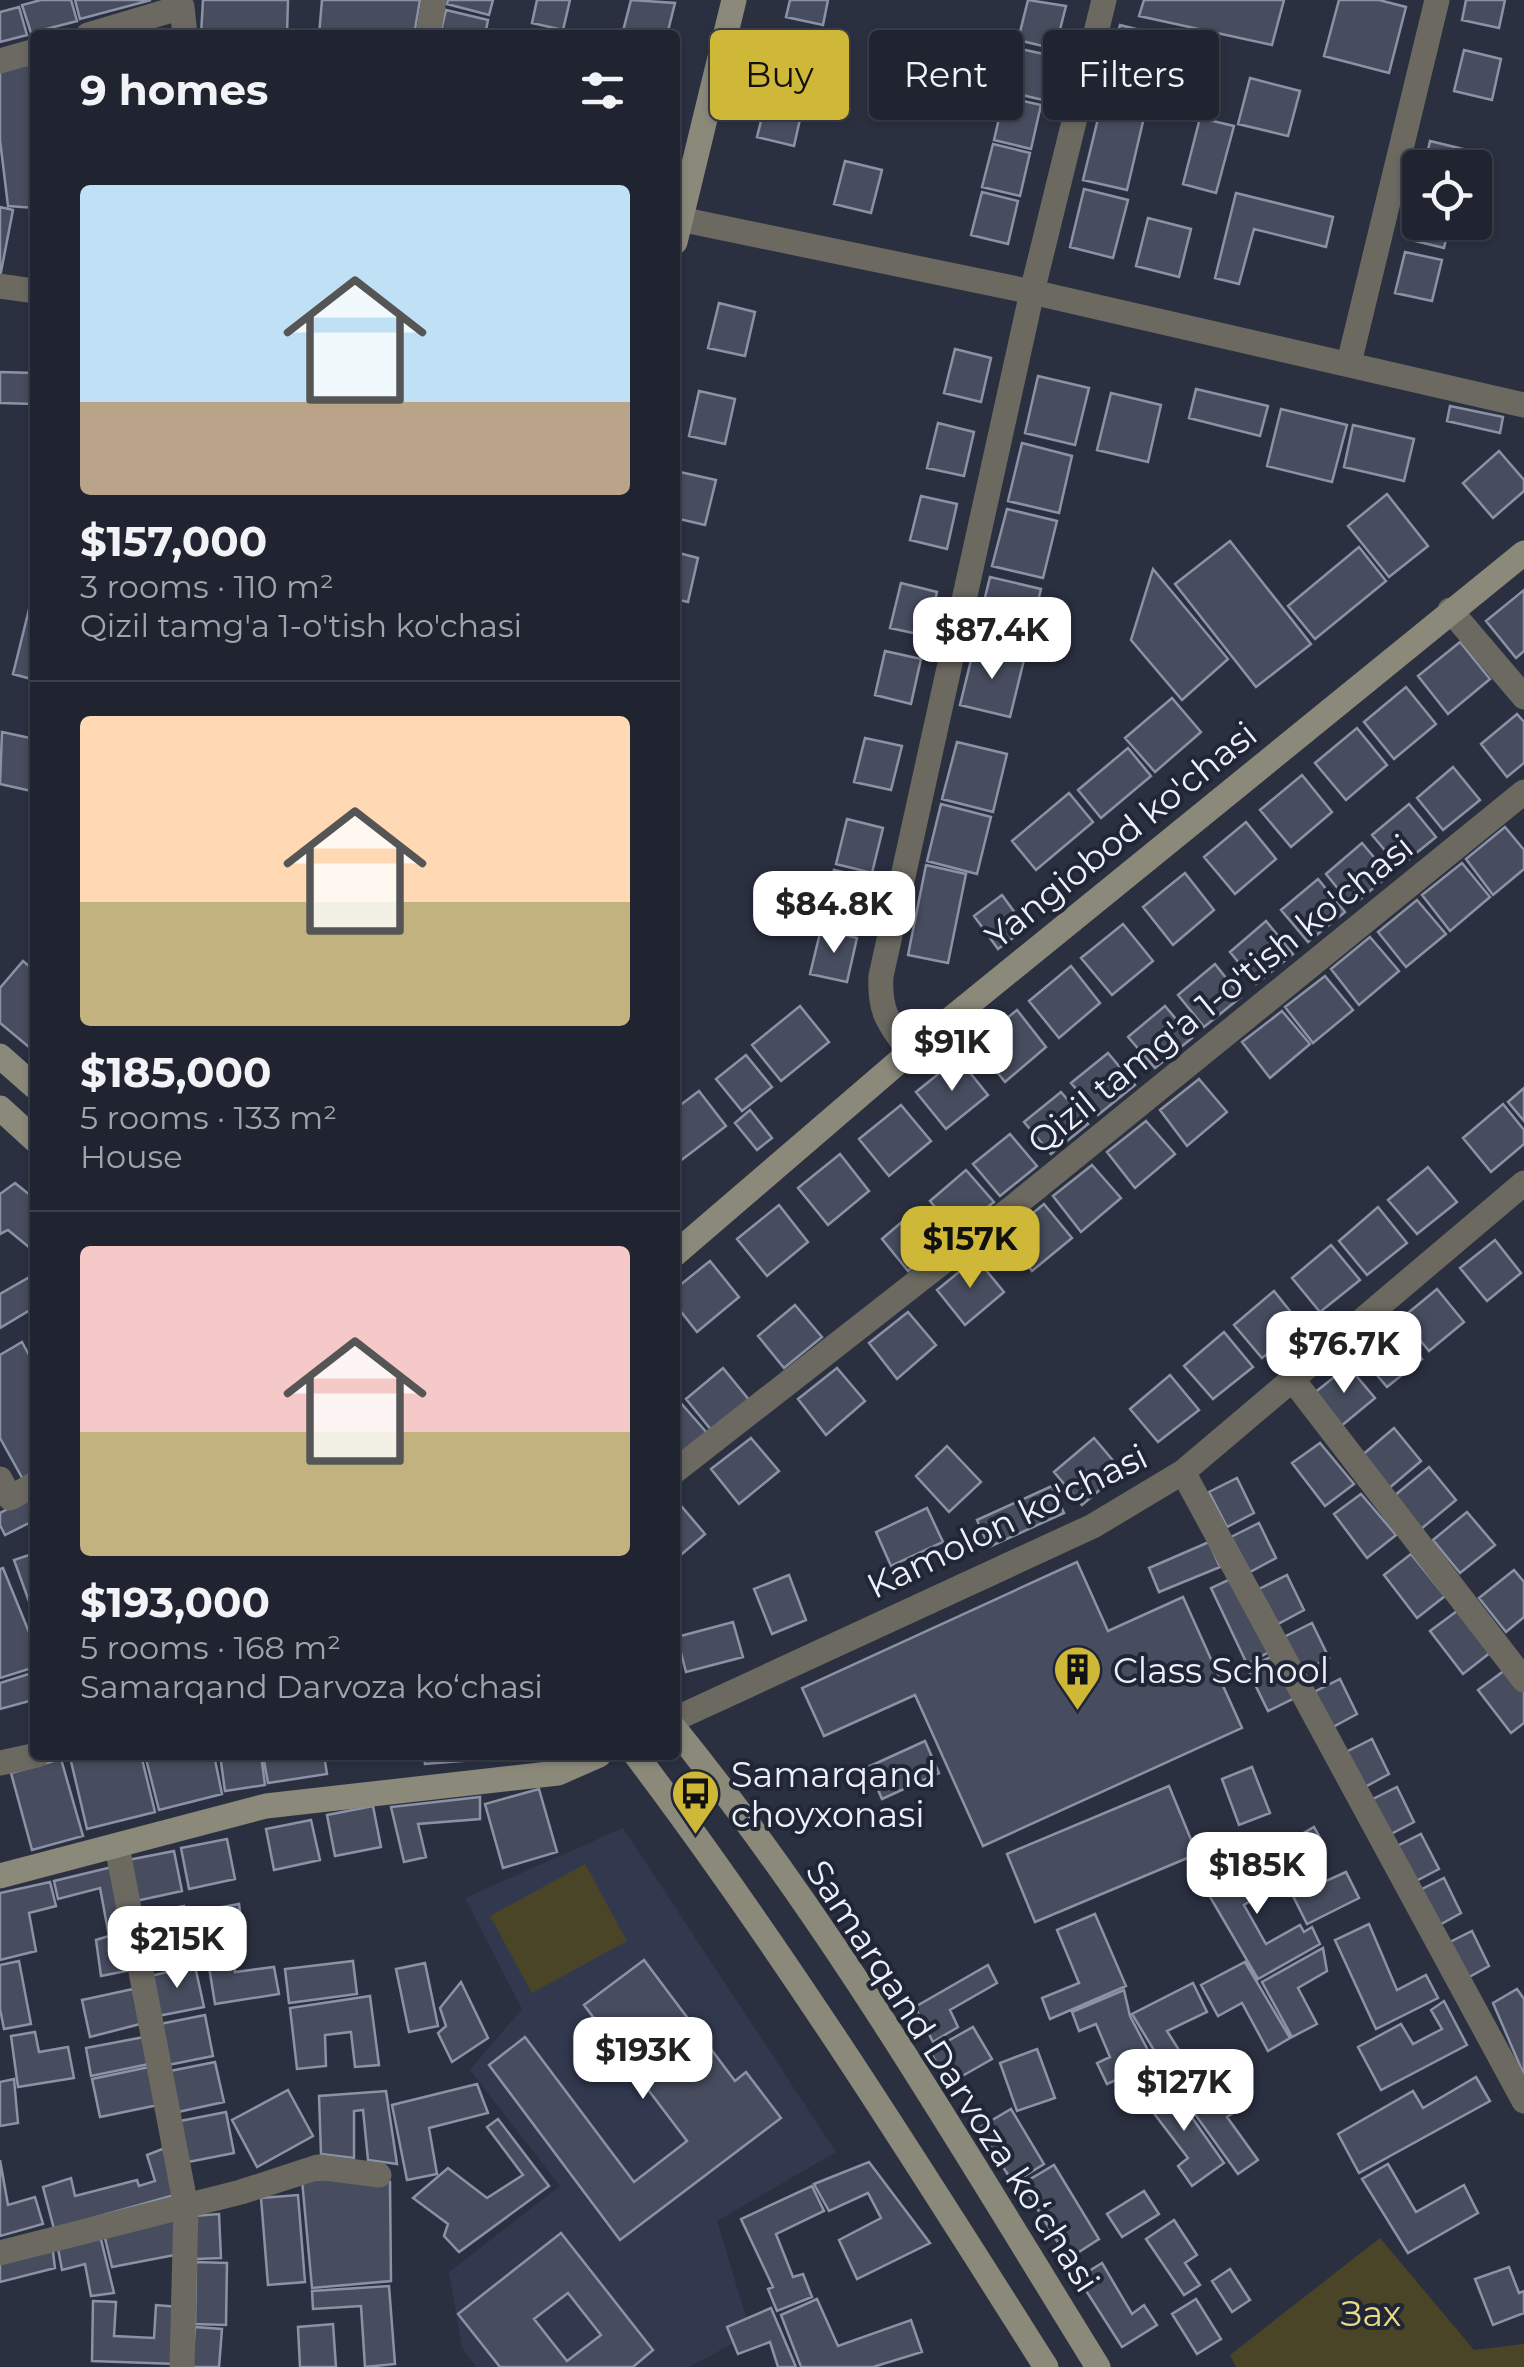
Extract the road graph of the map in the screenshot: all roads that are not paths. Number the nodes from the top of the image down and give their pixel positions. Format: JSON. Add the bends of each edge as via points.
{"nodes":[{"id":1,"x":434,"y":0,"type":"edge"},
{"id":2,"x":734,"y":0,"type":"edge"},
{"id":3,"x":1104,"y":0,"type":"edge"},
{"id":4,"x":1436,"y":0,"type":"edge"},
{"id":5,"x":105,"y":30,"type":"edge"},
{"id":6,"x":184,"y":30,"type":"edge"},
{"id":7,"x":429,"y":30,"type":"edge"},
{"id":8,"x":30,"y":53,"type":"edge"},
{"id":9,"x":0,"y":62,"type":"edge"},
{"id":10,"x":680,"y":215,"type":"edge"},
{"id":11,"x":680,"y":228,"type":"edge"},
{"id":12,"x":0,"y":286,"type":"edge"},
{"id":13,"x":30,"y":290,"type":"edge"},
{"id":14,"x":1032,"y":292,"type":"junction"},
{"id":15,"x":1349,"y":362,"type":"junction"},
{"id":16,"x":1524,"y":405,"type":"edge"},
{"id":17,"x":1524,"y":552,"type":"edge"},
{"id":18,"x":1450,"y":610,"type":"junction"},
{"id":19,"x":1524,"y":697,"type":"edge"},
{"id":20,"x":1524,"y":792,"type":"edge"},
{"id":21,"x":910,"y":1052,"type":"junction"},
{"id":22,"x":0,"y":1056,"type":"edge"},
{"id":23,"x":30,"y":1083,"type":"edge"},
{"id":24,"x":0,"y":1108,"type":"edge"},
{"id":25,"x":30,"y":1135,"type":"edge"},
{"id":26,"x":1521,"y":1192,"type":"edge"},
{"id":27,"x":680,"y":1250,"type":"edge"},
{"id":28,"x":1294,"y":1380,"type":"junction"},
{"id":29,"x":680,"y":1467,"type":"edge"},
{"id":30,"x":1183,"y":1472,"type":"junction"},
{"id":31,"x":0,"y":1479,"type":"edge"},
{"id":32,"x":30,"y":1487,"type":"edge"},
{"id":33,"x":1524,"y":1680,"type":"edge"},
{"id":34,"x":680,"y":1717,"type":"edge"},
{"id":35,"x":680,"y":1736,"type":"edge"},
{"id":36,"x":30,"y":1757,"type":"edge"},
{"id":37,"x":640,"y":1760,"type":"edge"},
{"id":38,"x":566,"y":1762,"type":"edge"},
{"id":39,"x":0,"y":1764,"type":"edge"},
{"id":40,"x":117,"y":1846,"type":"junction"},
{"id":41,"x":0,"y":1876,"type":"edge"},
{"id":42,"x":1524,"y":2101,"type":"edge"},
{"id":43,"x":378,"y":2175,"type":"dead end"},
{"id":44,"x":186,"y":2207,"type":"junction"},
{"id":45,"x":0,"y":2253,"type":"edge"},
{"id":46,"x":182,"y":2367,"type":"edge"},
{"id":47,"x":1046,"y":2367,"type":"edge"},
{"id":48,"x":1098,"y":2367,"type":"edge"}],
"edges":[{"from":1,"to":7,"type":"street"},
{"from":2,"to":10,"type":"street"},
{"from":3,"to":14,"type":"street"},
{"from":4,"to":15,"type":"street"},
{"from":5,"to":6,"type":"street","via":[[182,7]]},
{"from":8,"to":9,"type":"street"},
{"from":11,"to":14,"type":"street"},
{"from":12,"to":13,"type":"street"},
{"from":14,"to":15,"type":"street"},
{"from":14,"to":21,"type":"street","via":[[881,976],[885,1018]]},
{"from":15,"to":16,"type":"street"},
{"from":17,"to":18,"type":"street","name":"Yangiobod ko'chasi"},
{"from":18,"to":19,"type":"street"},
{"from":18,"to":21,"type":"street","name":"Yangiobod ko'chasi"},
{"from":20,"to":29,"type":"street","name":"Qizil tamg'a 1-o'tish ko'chasi"},
{"from":21,"to":27,"type":"street","name":"Yangiobod ko'chasi"},
{"from":22,"to":23,"type":"street"},
{"from":24,"to":25,"type":"street"},
{"from":26,"to":28,"type":"street","name":"Kamolon ko'chasi"},
{"from":28,"to":30,"type":"street","name":"Kamolon ko'chasi"},
{"from":28,"to":33,"type":"street"},
{"from":30,"to":34,"type":"street","name":"Kamolon ko'chasi","via":[[1093,1526]]},
{"from":30,"to":42,"type":"street"},
{"from":31,"to":32,"type":"street","via":[[10,1498]]},
{"from":35,"to":48,"type":"street","name":"Samarqand Darvoza koʻchasi","via":[[822,1932]]},
{"from":36,"to":39,"type":"street"},
{"from":37,"to":47,"type":"street","via":[[886,2115]]},
{"from":38,"to":40,"type":"street","via":[[428,1790],[266,1806]]},
{"from":40,"to":41,"type":"street"},
{"from":40,"to":44,"type":"street"},
{"from":43,"to":44,"type":"street","via":[[318,2167]]},
{"from":44,"to":45,"type":"street"},
{"from":44,"to":46,"type":"street"}]}
